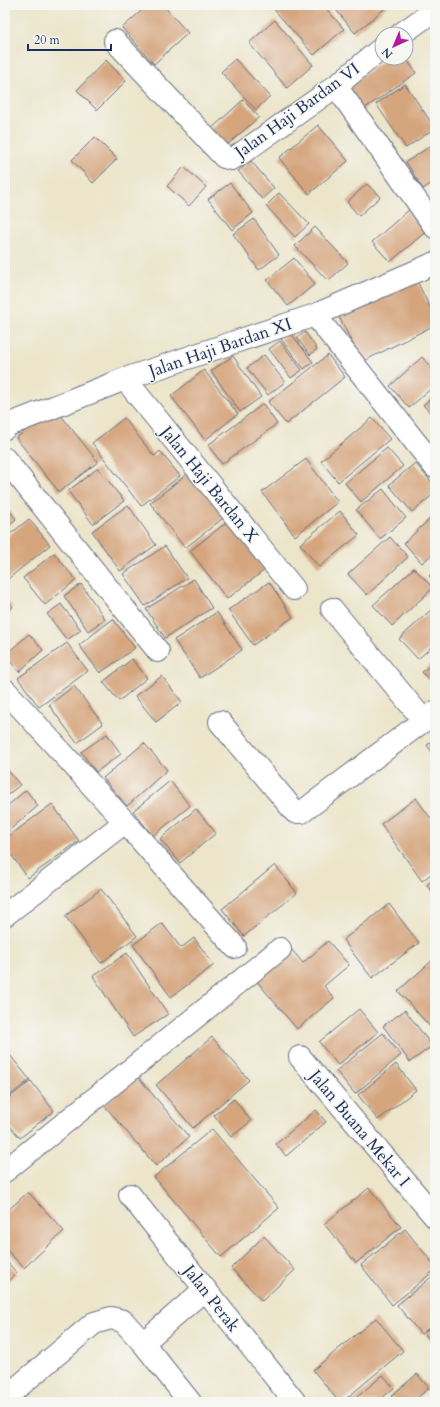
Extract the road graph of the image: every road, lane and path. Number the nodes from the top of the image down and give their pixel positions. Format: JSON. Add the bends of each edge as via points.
{"nodes":[{"id":1,"x":426,"y":10,"type":"edge"},
{"id":2,"x":409,"y":26,"type":"edge"},
{"id":3,"x":114,"y":41,"type":"dead end"},
{"id":4,"x":374,"y":55,"type":"edge"},
{"id":5,"x":336,"y":86,"type":"junction"},
{"id":6,"x":435,"y":226,"type":"edge"},
{"id":7,"x":435,"y":263,"type":"edge"},
{"id":8,"x":314,"y":315,"type":"junction"},
{"id":9,"x":125,"y":379,"type":"junction"},
{"id":10,"x":5,"y":428,"type":"edge"},
{"id":11,"x":5,"y":459,"type":"edge"},
{"id":12,"x":435,"y":468,"type":"edge"},
{"id":13,"x":294,"y":589,"type":"dead end"},
{"id":14,"x":332,"y":609,"type":"dead end"},
{"id":15,"x":158,"y":651,"type":"dead end"},
{"id":16,"x":5,"y":690,"type":"edge"},
{"id":17,"x":429,"y":717,"type":"edge"},
{"id":18,"x":220,"y":722,"type":"dead end"},
{"id":19,"x":125,"y":822,"type":"junction"},
{"id":20,"x":5,"y":915,"type":"edge"},
{"id":21,"x":235,"y":947,"type":"dead end"},
{"id":22,"x":280,"y":949,"type":"dead end"},
{"id":23,"x":300,"y":1057,"type":"dead end"},
{"id":24,"x":5,"y":1171,"type":"edge"},
{"id":25,"x":130,"y":1195,"type":"dead end"},
{"id":26,"x":435,"y":1217,"type":"edge"},
{"id":27,"x":205,"y":1289,"type":"junction"},
{"id":28,"x":143,"y":1344,"type":"junction"},
{"id":29,"x":5,"y":1398,"type":"edge"},
{"id":30,"x":190,"y":1402,"type":"edge"},
{"id":31,"x":295,"y":1402,"type":"edge"}],
"edges":[{"from":1,"to":2,"type":"street"},
{"from":3,"to":5,"type":"street","name":"Jalan Haji Bardan VI","via":[[224,157],[230,159]]},
{"from":4,"to":5,"type":"street","name":"Jalan Haji Bardan VI"},
{"from":5,"to":6,"type":"street"},
{"from":7,"to":8,"type":"street","name":"Jalan Haji Bardan XI"},
{"from":8,"to":9,"type":"street","name":"Jalan Haji Bardan XI"},
{"from":8,"to":12,"type":"street"},
{"from":9,"to":10,"type":"street","name":"Jalan Haji Bardan XI"},
{"from":9,"to":13,"type":"street","name":"Jalan Haji Bardan X"},
{"from":11,"to":15,"type":"street"},
{"from":14,"to":17,"type":"street"},
{"from":16,"to":19,"type":"street"},
{"from":17,"to":18,"type":"street","via":[[302,812],[295,812]]},
{"from":19,"to":20,"type":"street"},
{"from":19,"to":21,"type":"street"},
{"from":22,"to":24,"type":"street"},
{"from":23,"to":26,"type":"street","name":"Jalan Buana Mekar I"},
{"from":25,"to":27,"type":"street","name":"Jalan Perak"},
{"from":27,"to":28,"type":"street"},
{"from":27,"to":31,"type":"street","name":"Jalan Perak"},
{"from":28,"to":29,"type":"street","via":[[123,1321],[111,1318],[94,1323]]},
{"from":28,"to":30,"type":"street"}]}
